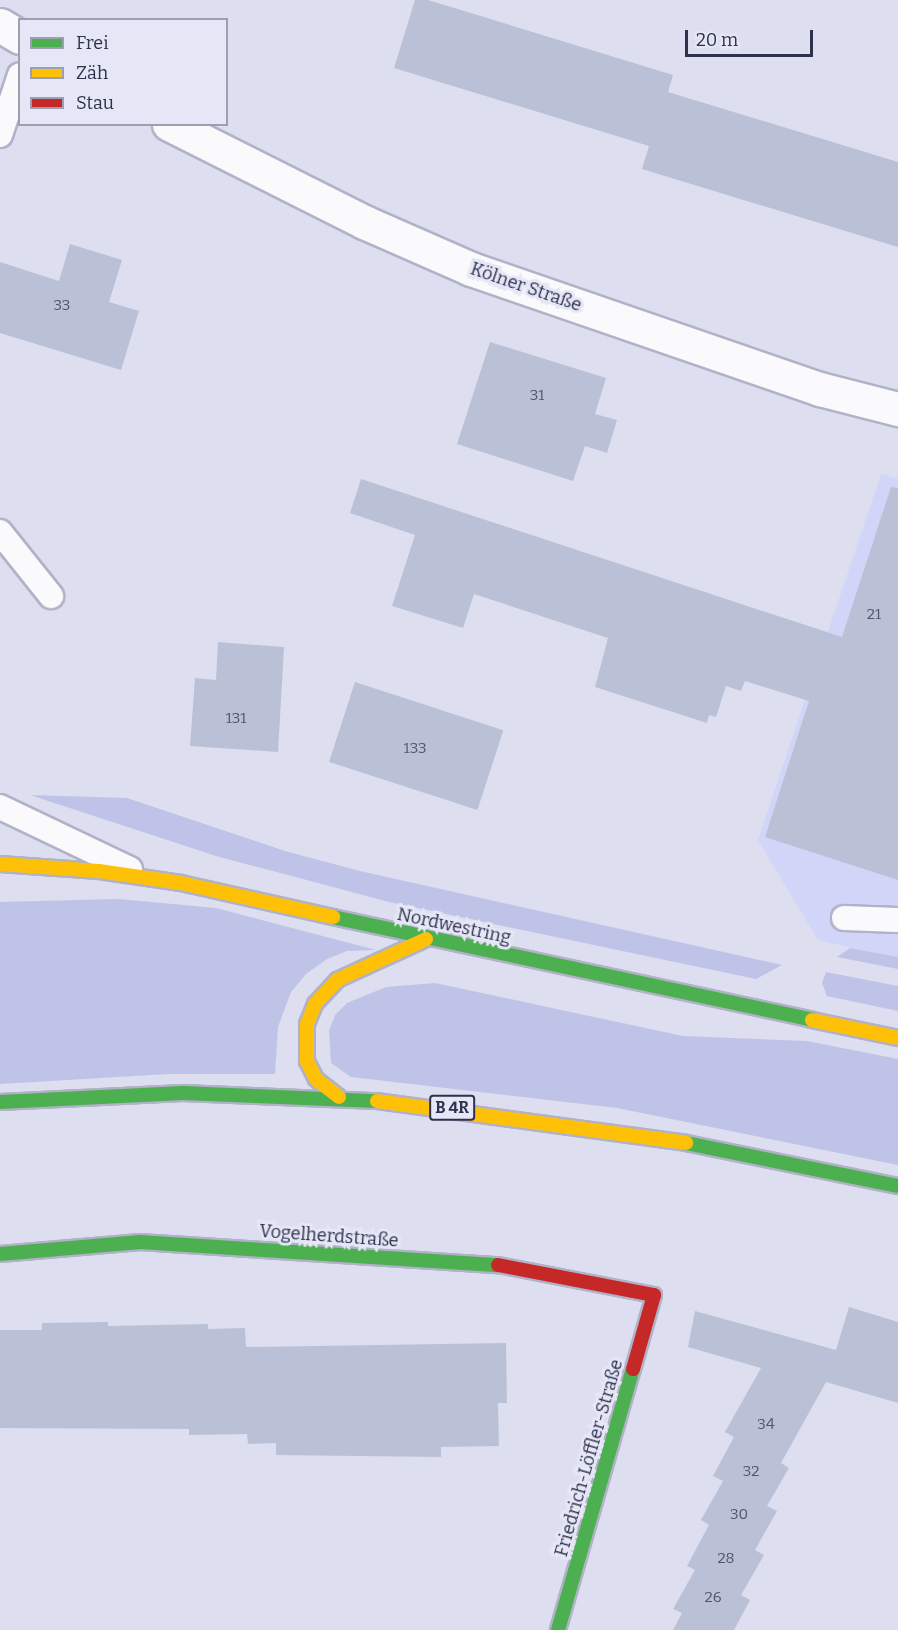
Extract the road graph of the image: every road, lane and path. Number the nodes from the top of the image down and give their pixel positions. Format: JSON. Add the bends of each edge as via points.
{"nodes":[{"id":1,"x":0,"y":25,"type":"edge"},
{"id":2,"x":18,"y":36,"type":"edge"},
{"id":3,"x":18,"y":81,"type":"edge"},
{"id":4,"x":173,"y":126,"type":"edge"},
{"id":5,"x":0,"y":135,"type":"edge"},
{"id":6,"x":898,"y":409,"type":"edge"},
{"id":7,"x":0,"y":532,"type":"edge"},
{"id":8,"x":51,"y":596,"type":"dead end"},
{"id":9,"x":0,"y":807,"type":"edge"},
{"id":10,"x":0,"y":864,"type":"edge"},
{"id":11,"x":149,"y":877,"type":"junction"},
{"id":12,"x":844,"y":918,"type":"dead end"},
{"id":13,"x":898,"y":920,"type":"edge"},
{"id":14,"x":426,"y":939,"type":"junction"},
{"id":15,"x":898,"y":1038,"type":"edge"},
{"id":16,"x":339,"y":1097,"type":"junction"},
{"id":17,"x":0,"y":1102,"type":"edge"},
{"id":18,"x":898,"y":1186,"type":"edge"},
{"id":19,"x":0,"y":1254,"type":"edge"},
{"id":20,"x":654,"y":1295,"type":"joint"},
{"id":21,"x":558,"y":1630,"type":"edge"}],
"edges":[{"from":1,"to":2,"type":"street"},
{"from":3,"to":5,"type":"lane"},
{"from":4,"to":6,"type":"street","name":"Kölner Straße","via":[[364,222],[471,268],[820,388]]},
{"from":7,"to":8,"type":"lane"},
{"from":9,"to":11,"type":"lane"},
{"from":10,"to":11,"type":"main road","name":"Nordwestring"},
{"from":11,"to":14,"type":"main road","name":"Nordwestring"},
{"from":12,"to":13,"type":"lane"},
{"from":14,"to":15,"type":"main road","name":"Nordwestring"},
{"from":14,"to":16,"type":"main road","via":[[337,980],[315,1004],[308,1024],[307,1061],[316,1079]]},
{"from":16,"to":17,"type":"main road","number":"B 4R","via":[[132,1093]]},
{"from":16,"to":18,"type":"main road","number":"B 4R","via":[[541,1118]]},
{"from":19,"to":20,"type":"main road","name":"Vogelherdstraße","via":[[140,1242],[522,1267]]},
{"from":20,"to":21,"type":"main road","name":"Friedrich-Löffler-Straße"}]}
